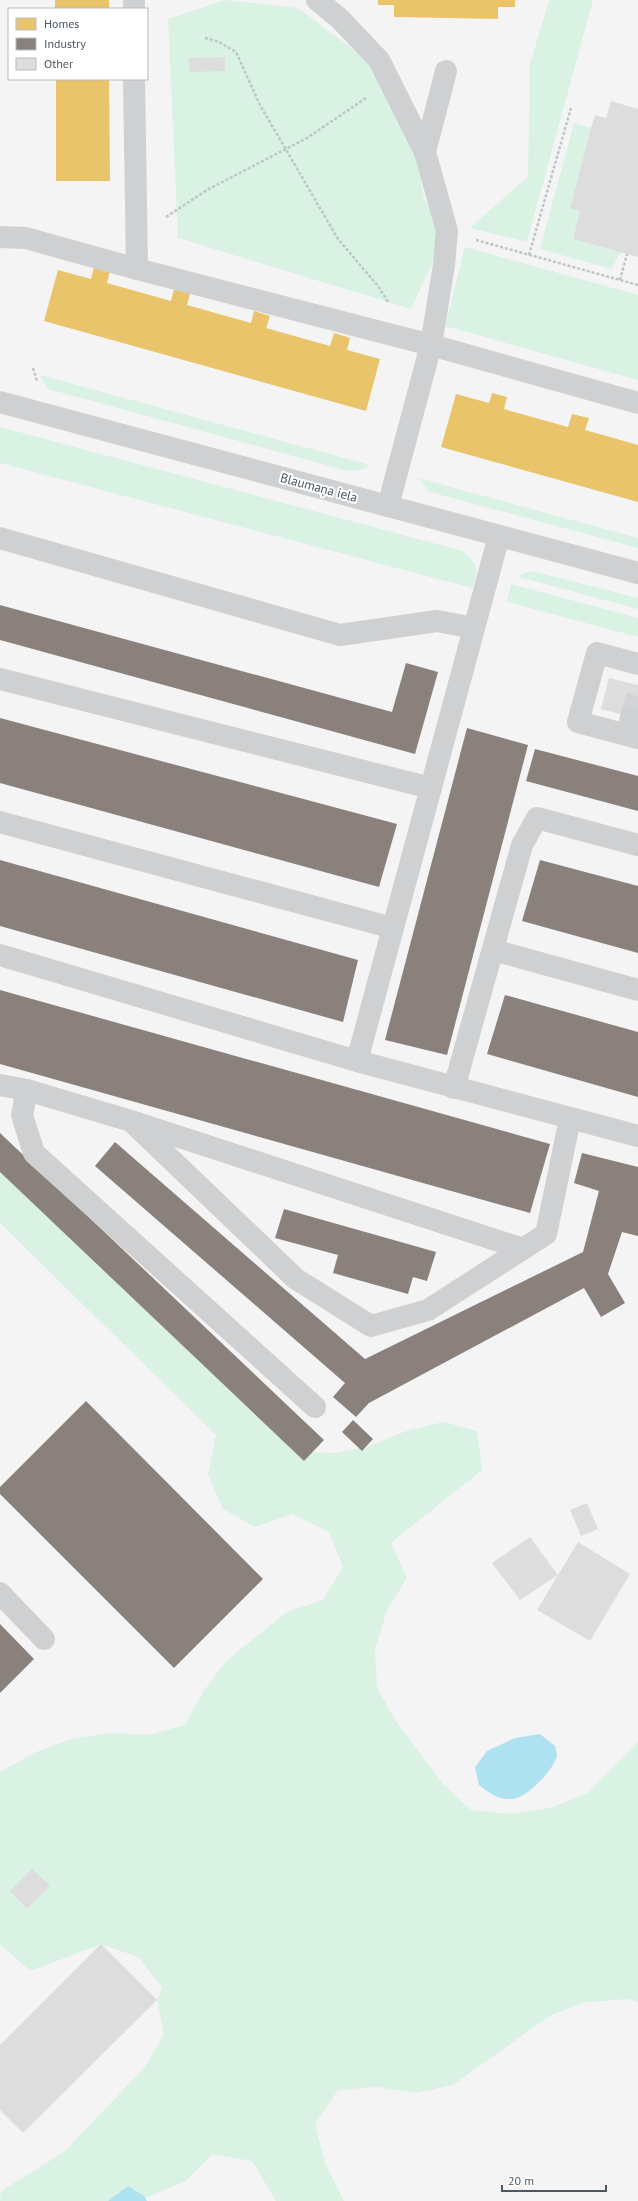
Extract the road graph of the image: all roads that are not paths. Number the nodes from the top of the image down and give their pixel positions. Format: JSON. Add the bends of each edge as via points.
{"nodes":[{"id":1,"x":317,"y":0,"type":"edge"},
{"id":2,"x":446,"y":71,"type":"dead end"},
{"id":3,"x":134,"y":80,"type":"edge"},
{"id":4,"x":425,"y":152,"type":"junction"},
{"id":5,"x":0,"y":237,"type":"edge"},
{"id":6,"x":137,"y":269,"type":"junction"},
{"id":7,"x":431,"y":344,"type":"junction"},
{"id":8,"x":0,"y":402,"type":"edge"},
{"id":9,"x":638,"y":403,"type":"edge"},
{"id":10,"x":388,"y":506,"type":"junction"},
{"id":11,"x":498,"y":536,"type":"junction"},
{"id":12,"x":0,"y":538,"type":"edge"},
{"id":13,"x":638,"y":573,"type":"edge"},
{"id":14,"x":474,"y":628,"type":"junction"},
{"id":15,"x":638,"y":664,"type":"edge"},
{"id":16,"x":0,"y":679,"type":"edge"},
{"id":17,"x":632,"y":730,"type":"edge"},
{"id":18,"x":431,"y":788,"type":"junction"},
{"id":19,"x":0,"y":822,"type":"edge"},
{"id":20,"x":638,"y":845,"type":"edge"},
{"id":21,"x":393,"y":928,"type":"junction"},
{"id":22,"x":493,"y":950,"type":"junction"},
{"id":23,"x":0,"y":955,"type":"edge"},
{"id":24,"x":638,"y":990,"type":"edge"},
{"id":25,"x":357,"y":1061,"type":"junction"},
{"id":26,"x":0,"y":1085,"type":"edge"},
{"id":27,"x":454,"y":1088,"type":"junction"},
{"id":28,"x":27,"y":1090,"type":"junction"},
{"id":29,"x":570,"y":1119,"type":"junction"},
{"id":30,"x":131,"y":1121,"type":"junction"},
{"id":31,"x":638,"y":1136,"type":"edge"},
{"id":32,"x":523,"y":1249,"type":"junction"},
{"id":33,"x":315,"y":1407,"type":"dead end"},
{"id":34,"x":0,"y":1593,"type":"edge"},
{"id":35,"x":44,"y":1639,"type":"dead end"}],
"edges":[{"from":1,"to":4,"type":"street","via":[[339,18],[379,60]]},
{"from":2,"to":4,"type":"street"},
{"from":3,"to":6,"type":"street"},
{"from":4,"to":7,"type":"street","via":[[447,231]]},
{"from":5,"to":6,"type":"street","via":[[33,240]]},
{"from":6,"to":7,"type":"street"},
{"from":7,"to":9,"type":"street"},
{"from":7,"to":10,"type":"street"},
{"from":8,"to":10,"type":"street","name":"Blaumaņa iela"},
{"from":10,"to":11,"type":"street","name":"Blaumaņa iela"},
{"from":11,"to":13,"type":"street","name":"Blaumaņa iela"},
{"from":11,"to":14,"type":"street"},
{"from":12,"to":14,"type":"street","via":[[340,636],[437,621]]},
{"from":14,"to":18,"type":"street"},
{"from":15,"to":17,"type":"street","via":[[597,653],[578,722]]},
{"from":16,"to":18,"type":"street"},
{"from":18,"to":21,"type":"street"},
{"from":19,"to":21,"type":"street"},
{"from":20,"to":22,"type":"street","via":[[537,818],[522,845]]},
{"from":21,"to":25,"type":"street"},
{"from":22,"to":24,"type":"street"},
{"from":22,"to":27,"type":"street"},
{"from":23,"to":25,"type":"street"},
{"from":25,"to":27,"type":"street"},
{"from":26,"to":28,"type":"street"},
{"from":27,"to":29,"type":"street"},
{"from":28,"to":30,"type":"street"},
{"from":28,"to":33,"type":"street","via":[[22,1115],[34,1153]]},
{"from":29,"to":31,"type":"street"},
{"from":29,"to":32,"type":"street","via":[[546,1234]]},
{"from":30,"to":32,"type":"street"},
{"from":30,"to":32,"type":"street","via":[[296,1279],[371,1326],[428,1310]]},
{"from":34,"to":35,"type":"street"}]}
